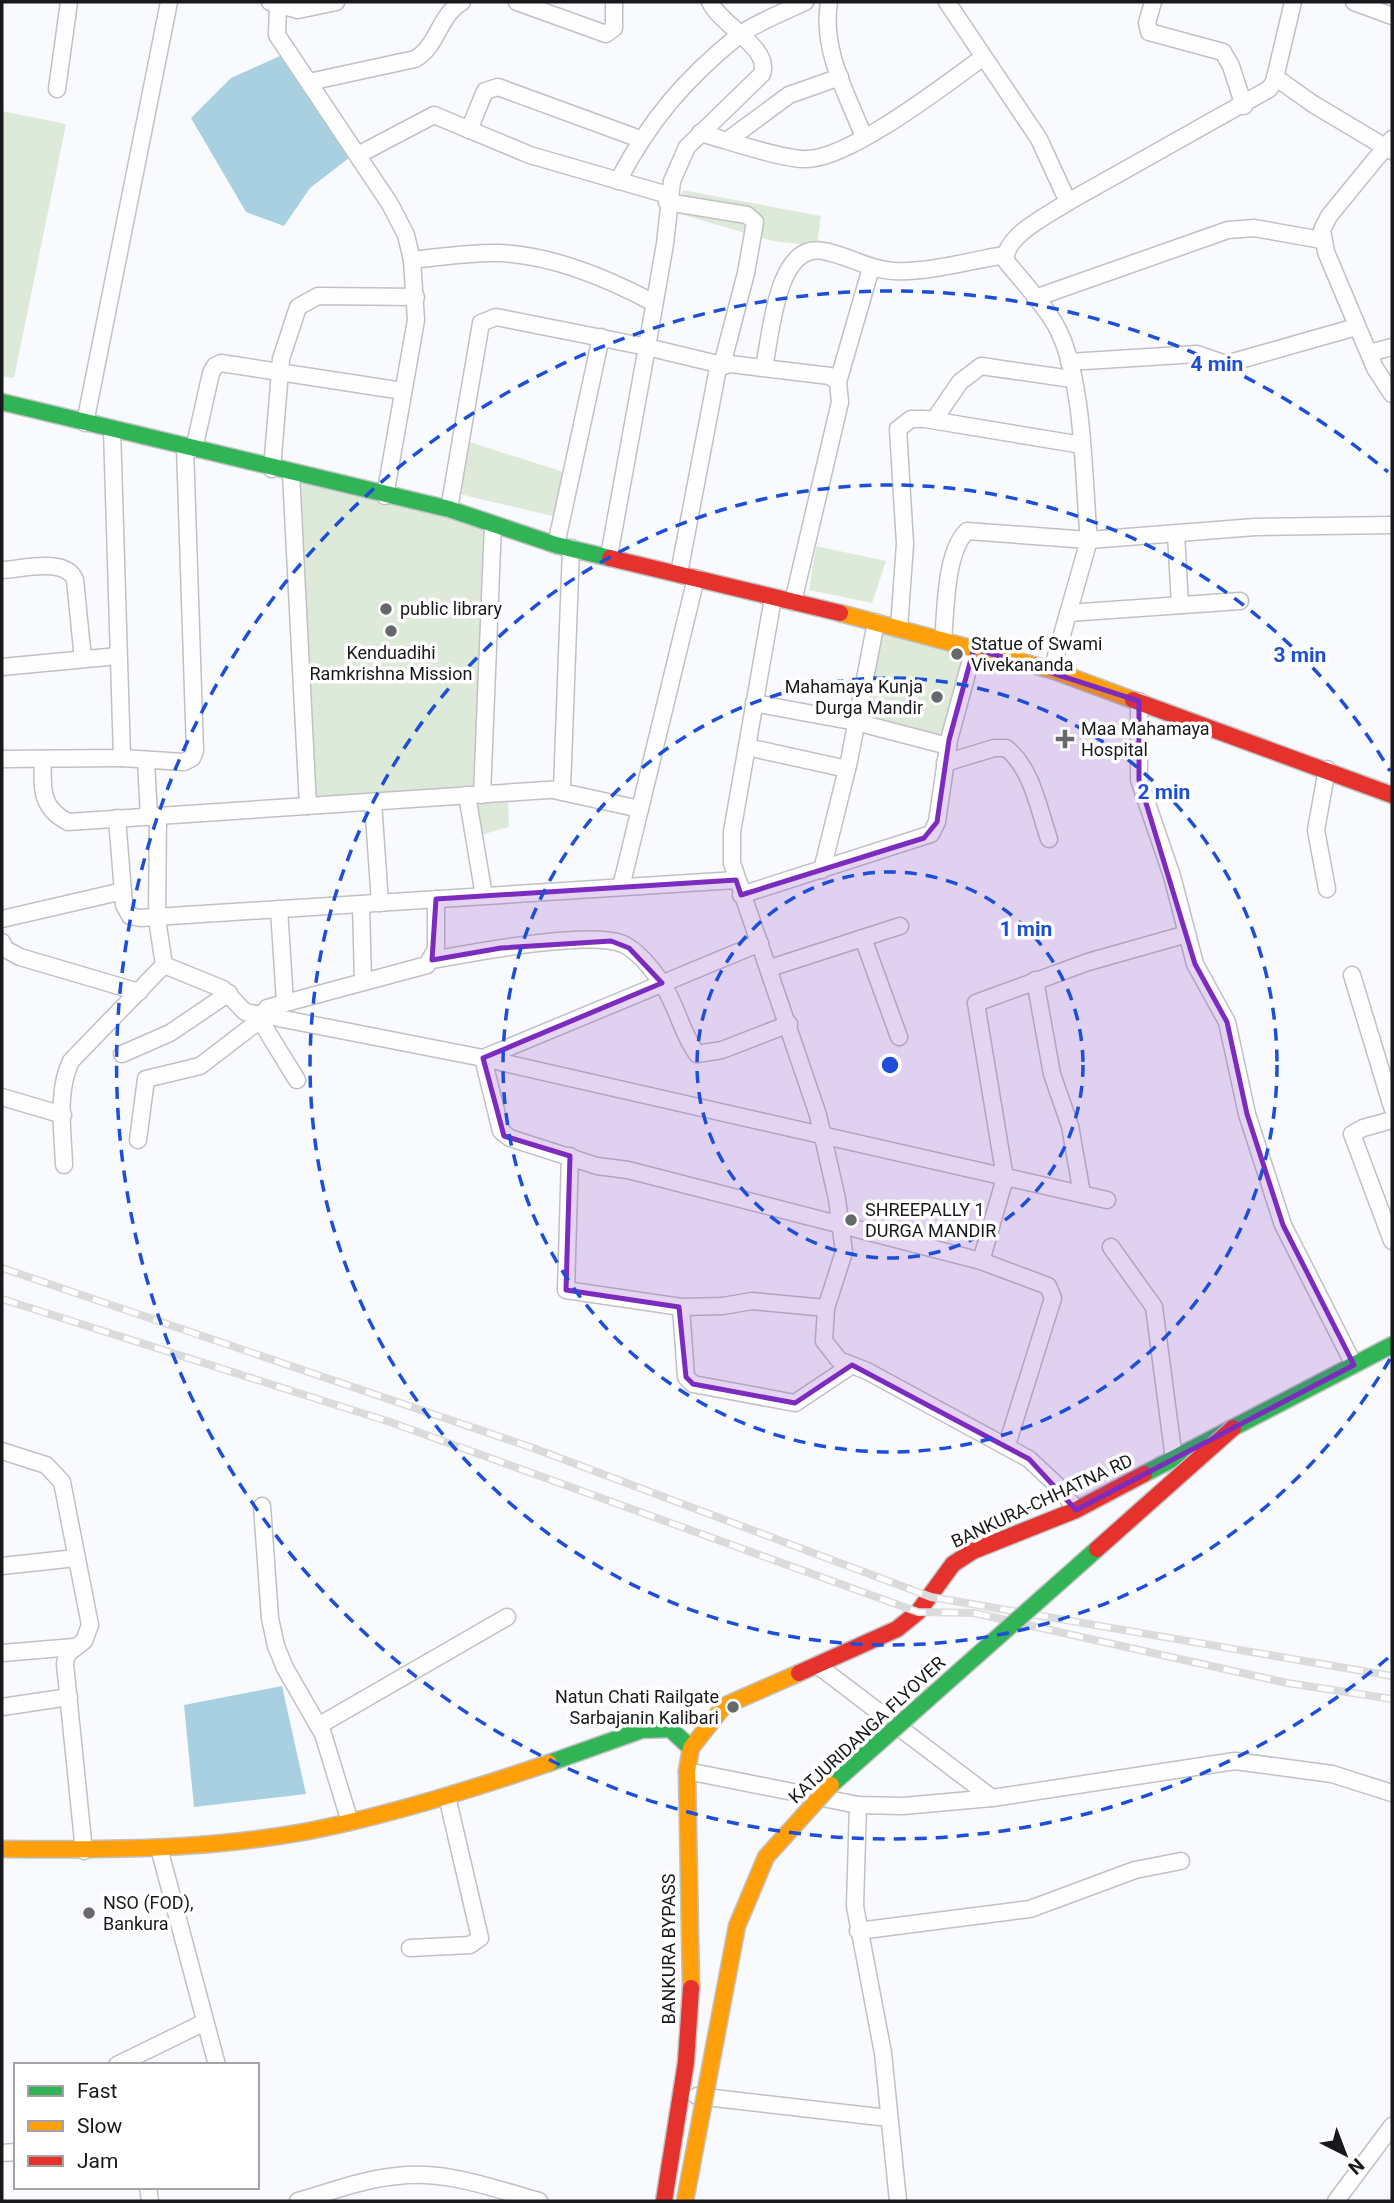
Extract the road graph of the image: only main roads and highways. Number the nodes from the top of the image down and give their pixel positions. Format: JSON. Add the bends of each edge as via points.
{"nodes":[{"id":1,"x":2,"y":402,"type":"edge"},
{"id":2,"x":1392,"y":795,"type":"edge"},
{"id":3,"x":1392,"y":1345,"type":"edge"},
{"id":4,"x":1233,"y":1428,"type":"junction"},
{"id":5,"x":724,"y":1706,"type":"joint"},
{"id":6,"x":691,"y":1748,"type":"junction"},
{"id":7,"x":2,"y":1849,"type":"edge"},
{"id":8,"x":664,"y":2201,"type":"edge"},
{"id":9,"x":685,"y":2201,"type":"edge"}],
"edges":[{"from":1,"to":2,"type":"main road","via":[[449,509],[564,546],[1052,670]]},
{"from":3,"to":4,"type":"main road","name":"BANKURA-CHHATNA RD"},
{"from":4,"to":5,"type":"main road","name":"BANKURA-CHHATNA RD","via":[[1076,1510],[972,1551],[953,1564],[918,1612],[897,1629]]},
{"from":4,"to":9,"type":"main road","name":"KATJURIDANGA FLYOVER","bridge":true,"via":[[828,1788],[766,1857],[737,1926]]},
{"from":5,"to":6,"type":"main road","name":"BANKURA BYPASS"},
{"from":6,"to":7,"type":"main road","via":[[670,1729],[642,1731],[447,1796],[350,1822],[254,1839],[85,1851]]},
{"from":6,"to":8,"type":"main road","name":"BANKURA BYPASS","via":[[687,1771],[691,1996]]}]}
